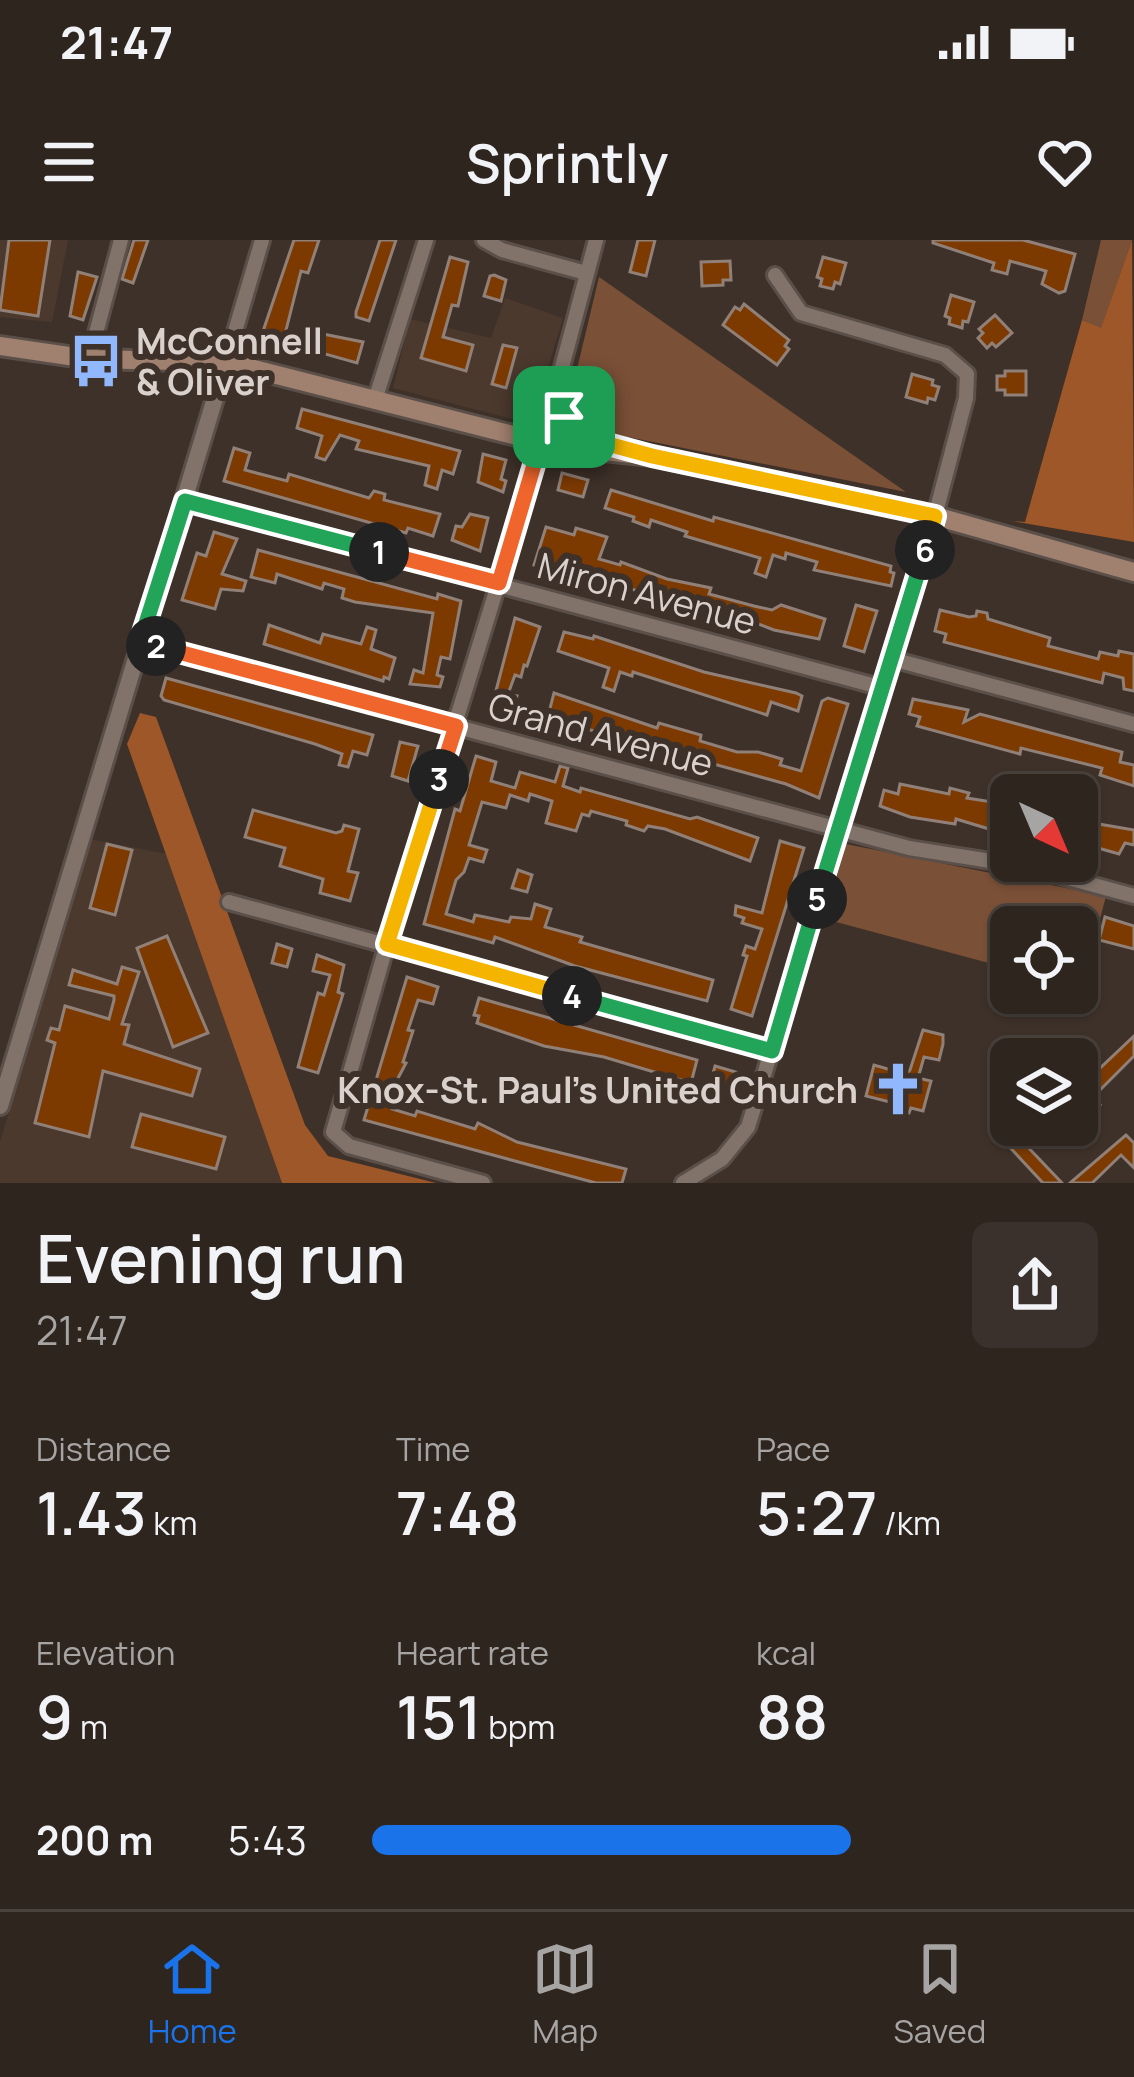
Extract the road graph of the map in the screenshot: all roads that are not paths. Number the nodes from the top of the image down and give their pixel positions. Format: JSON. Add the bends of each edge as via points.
{"nodes":[{"id":1,"x":121,"y":240,"type":"edge"},
{"id":2,"x":262,"y":240,"type":"edge"},
{"id":3,"x":426,"y":240,"type":"edge"},
{"id":4,"x":484,"y":240,"type":"edge"},
{"id":5,"x":596,"y":240,"type":"edge"},
{"id":6,"x":586,"y":273,"type":"junction"},
{"id":7,"x":775,"y":275,"type":"dead end"},
{"id":8,"x":0,"y":346,"type":"edge"},
{"id":9,"x":89,"y":358,"type":"junction"},
{"id":10,"x":226,"y":362,"type":"junction"},
{"id":11,"x":558,"y":384,"type":"junction"},
{"id":12,"x":375,"y":400,"type":"junction"},
{"id":13,"x":542,"y":442,"type":"junction"},
{"id":14,"x":652,"y":456,"type":"junction"},
{"id":15,"x":185,"y":501,"type":"junction"},
{"id":16,"x":935,"y":516,"type":"junction"},
{"id":17,"x":1134,"y":572,"type":"edge"},
{"id":18,"x":499,"y":583,"type":"junction"},
{"id":19,"x":140,"y":642,"type":"junction"},
{"id":20,"x":892,"y":659,"type":"junction"},
{"id":21,"x":884,"y":688,"type":"junction"},
{"id":22,"x":1134,"y":724,"type":"edge"},
{"id":23,"x":456,"y":726,"type":"junction"},
{"id":24,"x":838,"y":829,"type":"junction"},
{"id":25,"x":1134,"y":896,"type":"edge"},
{"id":26,"x":229,"y":902,"type":"dead end"},
{"id":27,"x":387,"y":944,"type":"junction"},
{"id":28,"x":771,"y":1054,"type":"junction"},
{"id":29,"x":0,"y":1106,"type":"edge"},
{"id":30,"x":483,"y":1183,"type":"edge"},
{"id":31,"x":683,"y":1183,"type":"edge"}],
"edges":[{"from":1,"to":9,"type":"street"},
{"from":2,"to":10,"type":"street"},
{"from":3,"to":12,"type":"street"},
{"from":4,"to":6,"type":"street"},
{"from":5,"to":6,"type":"street"},
{"from":6,"to":11,"type":"street"},
{"from":7,"to":16,"type":"street","via":[[801,313],[945,355],[967,374]]},
{"from":8,"to":9,"type":"main road"},
{"from":9,"to":10,"type":"main road"},
{"from":10,"to":12,"type":"main road"},
{"from":10,"to":15,"type":"street"},
{"from":11,"to":13,"type":"street"},
{"from":11,"to":14,"type":"main road","via":[[574,430]]},
{"from":12,"to":13,"type":"main road"},
{"from":13,"to":14,"type":"main road"},
{"from":13,"to":18,"type":"street"},
{"from":14,"to":16,"type":"main road"},
{"from":15,"to":18,"type":"street","name":"Miron Avenue"},
{"from":15,"to":19,"type":"street"},
{"from":16,"to":17,"type":"main road"},
{"from":16,"to":20,"type":"street"},
{"from":18,"to":21,"type":"street","name":"Miron Avenue"},
{"from":18,"to":23,"type":"street"},
{"from":19,"to":23,"type":"street","name":"Grand Avenue"},
{"from":19,"to":29,"type":"street"},
{"from":20,"to":21,"type":"street"},
{"from":20,"to":22,"type":"street"},
{"from":21,"to":24,"type":"street"},
{"from":23,"to":24,"type":"street","name":"Grand Avenue"},
{"from":23,"to":27,"type":"street"},
{"from":24,"to":25,"type":"street","name":"Grand Avenue"},
{"from":24,"to":28,"type":"street"},
{"from":26,"to":27,"type":"street"},
{"from":27,"to":28,"type":"street"},
{"from":27,"to":30,"type":"street","via":[[333,1132],[349,1146]]},
{"from":28,"to":31,"type":"street","via":[[739,1143]]}]}
